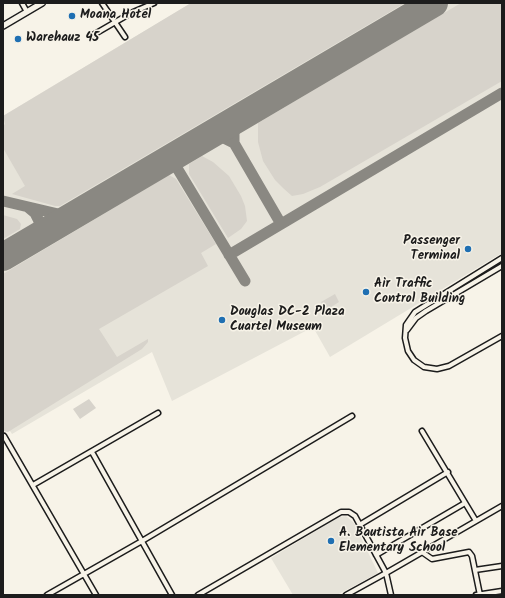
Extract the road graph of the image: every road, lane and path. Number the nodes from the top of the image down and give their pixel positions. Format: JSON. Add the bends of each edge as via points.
{"nodes":[{"id":1,"x":22,"y":3,"type":"edge"},
{"id":2,"x":42,"y":3,"type":"edge"},
{"id":3,"x":102,"y":3,"type":"edge"},
{"id":4,"x":154,"y":3,"type":"edge"},
{"id":5,"x":27,"y":12,"type":"junction"},
{"id":6,"x":114,"y":23,"type":"junction"},
{"id":7,"x":3,"y":26,"type":"edge"},
{"id":8,"x":94,"y":35,"type":"dead end"},
{"id":9,"x":125,"y":37,"type":"dead end"},
{"id":10,"x":502,"y":258,"type":"edge"},
{"id":11,"x":502,"y":266,"type":"edge"},
{"id":12,"x":406,"y":332,"type":"junction"},
{"id":13,"x":502,"y":336,"type":"edge"},
{"id":14,"x":158,"y":413,"type":"dead end"},
{"id":15,"x":352,"y":416,"type":"dead end"},
{"id":16,"x":422,"y":431,"type":"dead end"},
{"id":17,"x":4,"y":436,"type":"edge"},
{"id":18,"x":92,"y":452,"type":"junction"},
{"id":19,"x":448,"y":472,"type":"junction"},
{"id":20,"x":33,"y":486,"type":"junction"},
{"id":21,"x":465,"y":503,"type":"junction"},
{"id":22,"x":502,"y":506,"type":"edge"},
{"id":23,"x":476,"y":521,"type":"junction"},
{"id":24,"x":361,"y":524,"type":"junction"},
{"id":25,"x":142,"y":541,"type":"junction"},
{"id":26,"x":422,"y":552,"type":"junction"},
{"id":27,"x":376,"y":554,"type":"junction"},
{"id":28,"x":502,"y":566,"type":"edge"},
{"id":29,"x":475,"y":570,"type":"junction"},
{"id":30,"x":386,"y":573,"type":"junction"},
{"id":31,"x":84,"y":575,"type":"junction"},
{"id":32,"x":502,"y":591,"type":"edge"},
{"id":33,"x":47,"y":595,"type":"edge"},
{"id":34,"x":96,"y":595,"type":"edge"},
{"id":35,"x":172,"y":595,"type":"edge"},
{"id":36,"x":198,"y":595,"type":"edge"},
{"id":37,"x":346,"y":595,"type":"edge"},
{"id":38,"x":391,"y":595,"type":"edge"},
{"id":39,"x":479,"y":595,"type":"edge"}],
"edges":[{"from":1,"to":5,"type":"street"},
{"from":2,"to":5,"type":"street"},
{"from":3,"to":6,"type":"street"},
{"from":4,"to":6,"type":"street"},
{"from":5,"to":7,"type":"street"},
{"from":6,"to":8,"type":"street"},
{"from":6,"to":9,"type":"street"},
{"from":10,"to":12,"type":"street","via":[[423,306],[410,317]]},
{"from":11,"to":12,"type":"street","via":[[421,315]]},
{"from":12,"to":13,"type":"street","via":[[406,346],[414,360],[424,367],[437,369],[449,366]]},
{"from":14,"to":18,"type":"street"},
{"from":15,"to":25,"type":"street"},
{"from":16,"to":19,"type":"street"},
{"from":17,"to":20,"type":"street"},
{"from":18,"to":20,"type":"street"},
{"from":18,"to":25,"type":"street"},
{"from":19,"to":21,"type":"street"},
{"from":19,"to":24,"type":"street"},
{"from":20,"to":31,"type":"street"},
{"from":21,"to":23,"type":"street"},
{"from":21,"to":27,"type":"street"},
{"from":22,"to":23,"type":"street"},
{"from":23,"to":26,"type":"street"},
{"from":24,"to":27,"type":"street"},
{"from":24,"to":36,"type":"street","via":[[349,512],[341,512]]},
{"from":25,"to":31,"type":"street"},
{"from":25,"to":35,"type":"street"},
{"from":26,"to":29,"type":"street","via":[[432,559],[469,552]]},
{"from":26,"to":30,"type":"street"},
{"from":27,"to":30,"type":"street"},
{"from":28,"to":29,"type":"street"},
{"from":29,"to":39,"type":"street"},
{"from":30,"to":37,"type":"street"},
{"from":30,"to":38,"type":"street"},
{"from":31,"to":33,"type":"street"},
{"from":31,"to":34,"type":"street"},
{"from":32,"to":39,"type":"street"}]}
